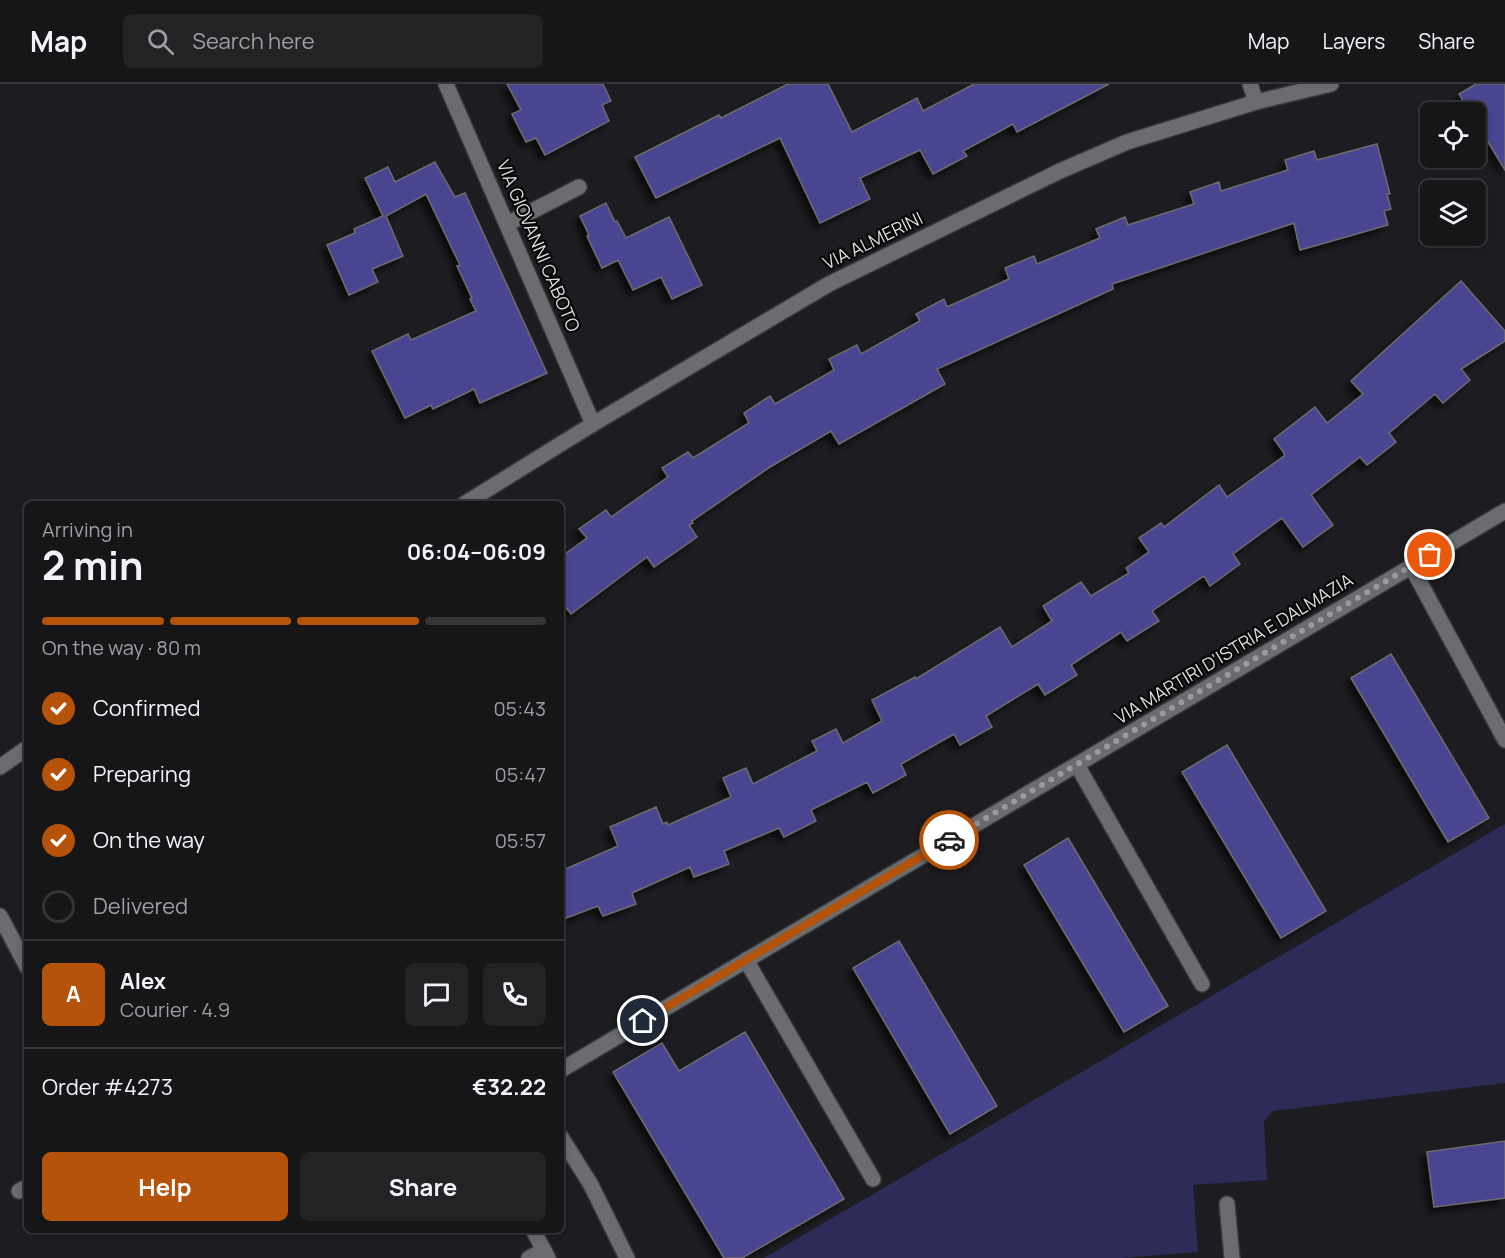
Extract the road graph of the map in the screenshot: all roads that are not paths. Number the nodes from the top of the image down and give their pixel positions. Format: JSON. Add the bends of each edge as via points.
{"nodes":[{"id":1,"x":446,"y":84,"type":"edge"},
{"id":2,"x":1250,"y":84,"type":"edge"},
{"id":3,"x":1331,"y":84,"type":"edge"},
{"id":4,"x":1256,"y":102,"type":"junction"},
{"id":5,"x":579,"y":187,"type":"dead end"},
{"id":6,"x":507,"y":224,"type":"junction"},
{"id":7,"x":593,"y":424,"type":"junction"},
{"id":8,"x":469,"y":501,"type":"edge"},
{"id":9,"x":1505,"y":511,"type":"edge"},
{"id":10,"x":1411,"y":566,"type":"junction"},
{"id":11,"x":1505,"y":740,"type":"edge"},
{"id":12,"x":24,"y":750,"type":"edge"},
{"id":13,"x":1077,"y":765,"type":"junction"},
{"id":14,"x":0,"y":766,"type":"edge"},
{"id":15,"x":0,"y":916,"type":"edge"},
{"id":16,"x":746,"y":960,"type":"junction"},
{"id":17,"x":24,"y":961,"type":"edge"},
{"id":18,"x":1202,"y":984,"type":"dead end"},
{"id":19,"x":564,"y":1068,"type":"edge"},
{"id":20,"x":564,"y":1142,"type":"edge"},
{"id":21,"x":873,"y":1179,"type":"dead end"},
{"id":22,"x":1227,"y":1204,"type":"dead end"},
{"id":23,"x":535,"y":1233,"type":"edge"},
{"id":24,"x":546,"y":1254,"type":"edge"},
{"id":25,"x":529,"y":1258,"type":"edge"},
{"id":26,"x":627,"y":1258,"type":"edge"},
{"id":27,"x":1232,"y":1258,"type":"edge"}],
"edges":[{"from":1,"to":6,"type":"street","name":"VIA GIOVANNI CABOTO"},
{"from":2,"to":4,"type":"street"},
{"from":3,"to":4,"type":"street","name":"VIA ALMERINI"},
{"from":4,"to":7,"type":"street","name":"VIA ALMERINI","via":[[1127,142],[1060,171],[829,284]]},
{"from":5,"to":6,"type":"street"},
{"from":6,"to":7,"type":"street","name":"VIA GIOVANNI CABOTO"},
{"from":7,"to":8,"type":"street","name":"VIA ALMERINI"},
{"from":9,"to":10,"type":"street","name":"VIA MARTIRI D'ISTRIA E DALMAZIA"},
{"from":10,"to":11,"type":"street"},
{"from":10,"to":13,"type":"street","name":"VIA MARTIRI D'ISTRIA E DALMAZIA"},
{"from":12,"to":14,"type":"street"},
{"from":13,"to":16,"type":"street","name":"VIA MARTIRI D'ISTRIA E DALMAZIA"},
{"from":13,"to":18,"type":"street"},
{"from":15,"to":17,"type":"street"},
{"from":16,"to":19,"type":"street","name":"VIA MARTIRI D'ISTRIA E DALMAZIA"},
{"from":16,"to":21,"type":"street"},
{"from":20,"to":26,"type":"street","via":[[591,1185]]},
{"from":22,"to":27,"type":"street"},
{"from":23,"to":24,"type":"street"},
{"from":24,"to":25,"type":"street"}]}
